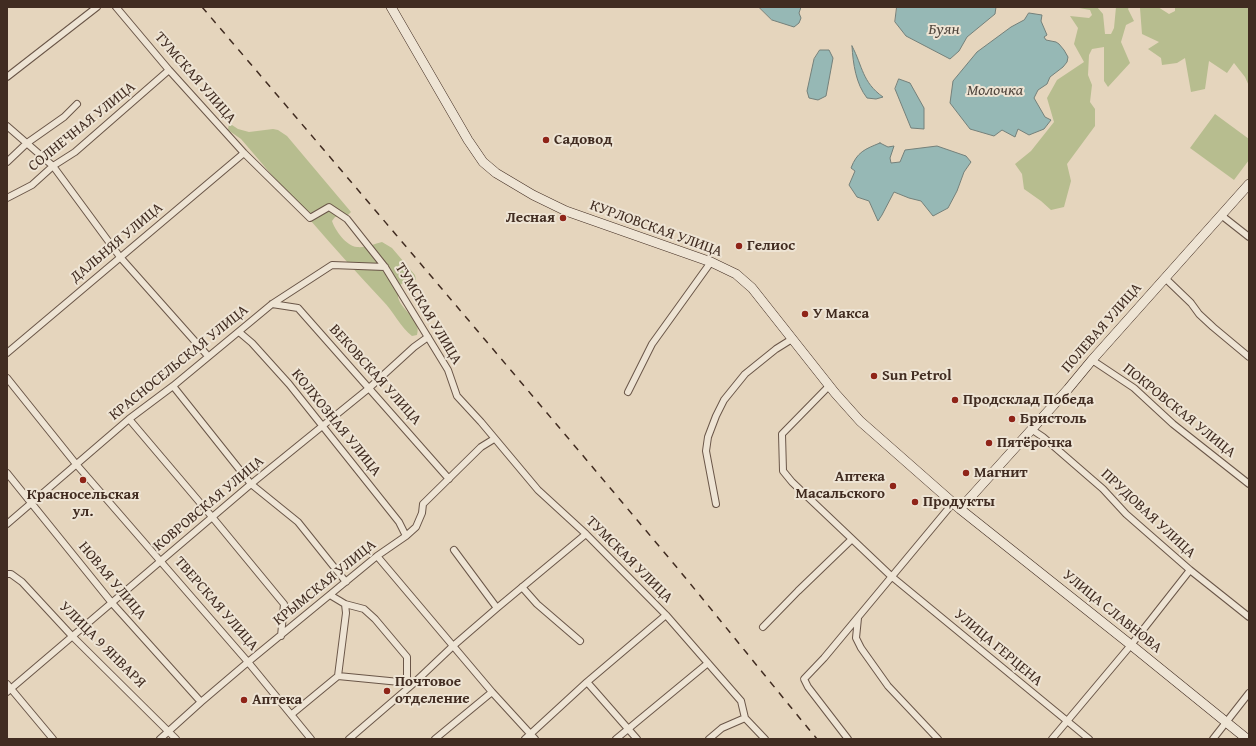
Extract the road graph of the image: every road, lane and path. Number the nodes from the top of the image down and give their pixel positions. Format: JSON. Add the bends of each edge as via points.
{"nodes":[{"id":1,"x":97,"y":7,"type":"edge"},
{"id":2,"x":116,"y":7,"type":"edge"},
{"id":3,"x":391,"y":7,"type":"edge"},
{"id":4,"x":169,"y":70,"type":"junction"},
{"id":5,"x":7,"y":77,"type":"edge"},
{"id":6,"x":77,"y":104,"type":"dead end"},
{"id":7,"x":7,"y":126,"type":"edge"},
{"id":8,"x":27,"y":143,"type":"junction"},
{"id":9,"x":244,"y":153,"type":"junction"},
{"id":10,"x":7,"y":162,"type":"edge"},
{"id":11,"x":53,"y":166,"type":"junction"},
{"id":12,"x":1249,"y":184,"type":"edge"},
{"id":13,"x":7,"y":198,"type":"edge"},
{"id":14,"x":1221,"y":214,"type":"junction"},
{"id":15,"x":1249,"y":238,"type":"edge"},
{"id":16,"x":120,"y":257,"type":"junction"},
{"id":17,"x":711,"y":262,"type":"junction"},
{"id":18,"x":385,"y":267,"type":"junction"},
{"id":19,"x":1165,"y":278,"type":"junction"},
{"id":20,"x":272,"y":304,"type":"junction"},
{"id":21,"x":239,"y":332,"type":"junction"},
{"id":22,"x":428,"y":337,"type":"junction"},
{"id":23,"x":792,"y":339,"type":"junction"},
{"id":24,"x":7,"y":353,"type":"edge"},
{"id":25,"x":208,"y":356,"type":"junction"},
{"id":26,"x":1249,"y":357,"type":"edge"},
{"id":27,"x":1092,"y":360,"type":"junction"},
{"id":28,"x":7,"y":378,"type":"edge"},
{"id":29,"x":173,"y":386,"type":"junction"},
{"id":30,"x":829,"y":386,"type":"junction"},
{"id":31,"x":368,"y":389,"type":"junction"},
{"id":32,"x":628,"y":392,"type":"dead end"},
{"id":33,"x":129,"y":419,"type":"junction"},
{"id":34,"x":322,"y":426,"type":"junction"},
{"id":35,"x":1031,"y":429,"type":"junction"},
{"id":36,"x":494,"y":439,"type":"junction"},
{"id":37,"x":76,"y":464,"type":"junction"},
{"id":38,"x":7,"y":473,"type":"edge"},
{"id":39,"x":448,"y":479,"type":"junction"},
{"id":40,"x":251,"y":484,"type":"junction"},
{"id":41,"x":1249,"y":484,"type":"edge"},
{"id":42,"x":32,"y":503,"type":"junction"},
{"id":43,"x":716,"y":504,"type":"dead end"},
{"id":44,"x":956,"y":506,"type":"junction"},
{"id":45,"x":213,"y":518,"type":"junction"},
{"id":46,"x":7,"y":524,"type":"edge"},
{"id":47,"x":586,"y":534,"type":"junction"},
{"id":48,"x":406,"y":536,"type":"junction"},
{"id":49,"x":852,"y":540,"type":"junction"},
{"id":50,"x":454,"y":550,"type":"dead end"},
{"id":51,"x":377,"y":556,"type":"junction"},
{"id":52,"x":162,"y":561,"type":"junction"},
{"id":53,"x":1190,"y":570,"type":"junction"},
{"id":54,"x":7,"y":574,"type":"edge"},
{"id":55,"x":892,"y":576,"type":"junction"},
{"id":56,"x":346,"y":582,"type":"junction"},
{"id":57,"x":522,"y":587,"type":"junction"},
{"id":58,"x":330,"y":595,"type":"junction"},
{"id":59,"x":112,"y":603,"type":"junction"},
{"id":60,"x":345,"y":604,"type":"junction"},
{"id":61,"x":497,"y":608,"type":"junction"},
{"id":62,"x":666,"y":615,"type":"junction"},
{"id":63,"x":1249,"y":617,"type":"edge"},
{"id":64,"x":858,"y":618,"type":"junction"},
{"id":65,"x":763,"y":627,"type":"dead end"},
{"id":66,"x":72,"y":636,"type":"junction"},
{"id":67,"x":281,"y":636,"type":"junction"},
{"id":68,"x":580,"y":641,"type":"dead end"},
{"id":69,"x":1131,"y":644,"type":"junction"},
{"id":70,"x":453,"y":646,"type":"junction"},
{"id":71,"x":248,"y":662,"type":"junction"},
{"id":72,"x":708,"y":663,"type":"junction"},
{"id":73,"x":338,"y":676,"type":"junction"},
{"id":74,"x":587,"y":682,"type":"junction"},
{"id":75,"x":406,"y":683,"type":"junction"},
{"id":76,"x":414,"y":683,"type":"junction"},
{"id":77,"x":8,"y":689,"type":"edge"},
{"id":78,"x":492,"y":692,"type":"junction"},
{"id":79,"x":1249,"y":693,"type":"edge"},
{"id":80,"x":201,"y":702,"type":"junction"},
{"id":81,"x":292,"y":714,"type":"junction"},
{"id":82,"x":745,"y":718,"type":"junction"},
{"id":83,"x":1066,"y":721,"type":"junction"},
{"id":84,"x":1226,"y":723,"type":"junction"},
{"id":85,"x":628,"y":729,"type":"junction"},
{"id":86,"x":169,"y":731,"type":"junction"},
{"id":87,"x":533,"y":737,"type":"edge"},
{"id":88,"x":53,"y":739,"type":"edge"},
{"id":89,"x":160,"y":739,"type":"edge"},
{"id":90,"x":176,"y":739,"type":"edge"},
{"id":91,"x":311,"y":739,"type":"edge"},
{"id":92,"x":349,"y":739,"type":"edge"},
{"id":93,"x":436,"y":739,"type":"edge"},
{"id":94,"x":525,"y":739,"type":"edge"},
{"id":95,"x":616,"y":739,"type":"edge"},
{"id":96,"x":637,"y":739,"type":"edge"},
{"id":97,"x":709,"y":739,"type":"edge"},
{"id":98,"x":765,"y":739,"type":"edge"},
{"id":99,"x":848,"y":739,"type":"edge"},
{"id":100,"x":938,"y":739,"type":"edge"},
{"id":101,"x":1052,"y":739,"type":"edge"},
{"id":102,"x":1089,"y":739,"type":"edge"},
{"id":103,"x":1213,"y":739,"type":"edge"},
{"id":104,"x":1247,"y":739,"type":"edge"}],
"edges":[{"from":1,"to":5,"type":"street"},
{"from":2,"to":4,"type":"street","name":"ТУМСКАЯ УЛИЦА"},
{"from":3,"to":17,"type":"main road","name":"КУРЛОВСКАЯ УЛИЦА","via":[[453,115],[488,167],[566,211]]},
{"from":4,"to":9,"type":"street","name":"ТУМСКАЯ УЛИЦА"},
{"from":4,"to":11,"type":"street","name":"СОЛНЕЧНАЯ УЛИЦА","via":[[103,129]]},
{"from":6,"to":8,"type":"street","via":[[64,117]]},
{"from":7,"to":8,"type":"street"},
{"from":8,"to":10,"type":"street"},
{"from":8,"to":11,"type":"street"},
{"from":9,"to":16,"type":"street","name":"ДАЛЬНЯЯ УЛИЦА"},
{"from":9,"to":18,"type":"street","name":"ТУМСКАЯ УЛИЦА","via":[[310,218],[329,207],[347,219]]},
{"from":11,"to":13,"type":"street","name":"СОЛНЕЧНАЯ УЛИЦА","via":[[32,184]]},
{"from":11,"to":16,"type":"street"},
{"from":12,"to":14,"type":"main road","name":"ПОЛЕВАЯ УЛИЦА"},
{"from":14,"to":15,"type":"street"},
{"from":14,"to":19,"type":"main road","name":"ПОЛЕВАЯ УЛИЦА"},
{"from":16,"to":24,"type":"street","name":"ДАЛЬНЯЯ УЛИЦА"},
{"from":16,"to":25,"type":"street"},
{"from":17,"to":23,"type":"main road","name":"КУРЛОВСКАЯ УЛИЦА","via":[[736,274],[752,288]]},
{"from":17,"to":32,"type":"street","via":[[652,344]]},
{"from":18,"to":20,"type":"street","name":"КРАСНОСЕЛЬСКАЯ УЛИЦА","via":[[332,265]]},
{"from":18,"to":22,"type":"street","name":"ТУМСКАЯ УЛИЦА"},
{"from":19,"to":26,"type":"street","via":[[1199,314]]},
{"from":19,"to":27,"type":"main road","name":"ПОЛЕВАЯ УЛИЦА"},
{"from":20,"to":21,"type":"street","name":"КРАСНОСЕЛЬСКАЯ УЛИЦА"},
{"from":20,"to":31,"type":"street","name":"ВЕКОВСКАЯ УЛИЦА","via":[[298,308]]},
{"from":21,"to":25,"type":"street","name":"КРАСНОСЕЛЬСКАЯ УЛИЦА"},
{"from":21,"to":34,"type":"street","name":"КОЛХОЗНАЯ УЛИЦА","via":[[289,384]]},
{"from":22,"to":31,"type":"street","name":"КОВРОВСКАЯ УЛИЦА"},
{"from":22,"to":36,"type":"street","name":"ТУМСКАЯ УЛИЦА","via":[[448,370],[457,396]]},
{"from":23,"to":30,"type":"main road","name":"КУРЛОВСКАЯ УЛИЦА"},
{"from":23,"to":43,"type":"street","via":[[745,374],[724,400],[716,416],[706,451]]},
{"from":25,"to":29,"type":"street","name":"КРАСНОСЕЛЬСКАЯ УЛИЦА"},
{"from":27,"to":35,"type":"main road","name":"ПОЛЕВАЯ УЛИЦА"},
{"from":27,"to":41,"type":"street","name":"ПОКРОВСКАЯ УЛИЦА","via":[[1134,388],[1173,424]]},
{"from":28,"to":37,"type":"street","name":"ТВЕРСКАЯ УЛИЦА"},
{"from":29,"to":33,"type":"street","name":"КРАСНОСЕЛЬСКАЯ УЛИЦА"},
{"from":29,"to":40,"type":"street"},
{"from":30,"to":44,"type":"main road","name":"КУРЛОВСКАЯ УЛИЦА","via":[[860,421]]},
{"from":30,"to":49,"type":"street","name":"УЛИЦА ГЕРЦЕНА","via":[[782,434],[783,471]]},
{"from":31,"to":34,"type":"street","name":"КОВРОВСКАЯ УЛИЦА"},
{"from":31,"to":39,"type":"street","name":"ВЕКОВСКАЯ УЛИЦА"},
{"from":33,"to":37,"type":"street","name":"КРАСНОСЕЛЬСКАЯ УЛИЦА"},
{"from":33,"to":45,"type":"street"},
{"from":34,"to":40,"type":"street","name":"КОВРОВСКАЯ УЛИЦА"},
{"from":34,"to":48,"type":"street","name":"КОЛХОЗНАЯ УЛИЦА","via":[[399,522]]},
{"from":35,"to":44,"type":"main road","name":"ПОЛЕВАЯ УЛИЦА"},
{"from":35,"to":53,"type":"street","name":"ПРУДОВАЯ УЛИЦА","via":[[1043,436],[1091,478],[1126,514]]},
{"from":36,"to":39,"type":"street","name":"КРЫМСКАЯ УЛИЦА","via":[[481,447]]},
{"from":36,"to":47,"type":"street","name":"ТУМСКАЯ УЛИЦА","via":[[538,490]]},
{"from":37,"to":42,"type":"street","name":"КРАСНОСЕЛЬСКАЯ УЛИЦА"},
{"from":37,"to":52,"type":"street","name":"ТВЕРСКАЯ УЛИЦА"},
{"from":38,"to":42,"type":"street","name":"НОВАЯ УЛИЦА"},
{"from":39,"to":48,"type":"street","name":"КРЫМСКАЯ УЛИЦА","via":[[423,504],[416,527]]},
{"from":40,"to":45,"type":"street","name":"КОВРОВСКАЯ УЛИЦА"},
{"from":40,"to":56,"type":"street","via":[[298,522]]},
{"from":42,"to":46,"type":"street","name":"КРАСНОСЕЛЬСКАЯ УЛИЦА"},
{"from":42,"to":59,"type":"street","name":"НОВАЯ УЛИЦА"},
{"from":44,"to":55,"type":"street","name":"ПОЛЕВАЯ УЛИЦА"},
{"from":44,"to":69,"type":"main road","name":"УЛИЦА СЛАВНОВА"},
{"from":45,"to":52,"type":"street","name":"КОВРОВСКАЯ УЛИЦА"},
{"from":45,"to":67,"type":"street","via":[[284,604]]},
{"from":47,"to":57,"type":"street"},
{"from":47,"to":62,"type":"street","name":"ТУМСКАЯ УЛИЦА"},
{"from":48,"to":51,"type":"street","name":"КРЫМСКАЯ УЛИЦА"},
{"from":49,"to":55,"type":"street","name":"УЛИЦА ГЕРЦЕНА"},
{"from":49,"to":65,"type":"street"},
{"from":50,"to":61,"type":"street"},
{"from":51,"to":56,"type":"street","name":"КРЫМСКАЯ УЛИЦА"},
{"from":51,"to":70,"type":"street"},
{"from":52,"to":59,"type":"street","name":"КОВРОВСКАЯ УЛИЦА"},
{"from":52,"to":71,"type":"street","name":"ТВЕРСКАЯ УЛИЦА"},
{"from":53,"to":63,"type":"street","name":"ПРУДОВАЯ УЛИЦА"},
{"from":53,"to":69,"type":"street"},
{"from":54,"to":66,"type":"street","name":"УЛИЦА 9 ЯНВАРЯ","via":[[22,582]]},
{"from":55,"to":64,"type":"street","name":"ПОЛЕВАЯ УЛИЦА"},
{"from":55,"to":83,"type":"street","name":"УЛИЦА ГЕРЦЕНА"},
{"from":56,"to":58,"type":"street","name":"КРЫМСКАЯ УЛИЦА"},
{"from":57,"to":61,"type":"street"},
{"from":57,"to":68,"type":"street","via":[[537,604]]},
{"from":58,"to":60,"type":"street"},
{"from":58,"to":67,"type":"street","name":"КРЫМСКАЯ УЛИЦА"},
{"from":59,"to":66,"type":"street","name":"КОВРОВСКАЯ УЛИЦА"},
{"from":59,"to":80,"type":"street","name":"НОВАЯ УЛИЦА"},
{"from":60,"to":73,"type":"street"},
{"from":60,"to":75,"type":"street","via":[[364,609],[376,618],[407,657]]},
{"from":61,"to":70,"type":"street"},
{"from":62,"to":72,"type":"street","name":"ТУМСКАЯ УЛИЦА"},
{"from":62,"to":74,"type":"street"},
{"from":64,"to":99,"type":"street","name":"ПОЛЕВАЯ УЛИЦА","via":[[804,679]]},
{"from":64,"to":100,"type":"street","via":[[856,638],[861,648],[888,686]]},
{"from":66,"to":77,"type":"street","name":"КОВРОВСКАЯ УЛИЦА"},
{"from":66,"to":86,"type":"street","name":"УЛИЦА 9 ЯНВАРЯ"},
{"from":67,"to":71,"type":"street","name":"КРЫМСКАЯ УЛИЦА"},
{"from":69,"to":83,"type":"street"},
{"from":69,"to":84,"type":"main road","name":"УЛИЦА СЛАВНОВА"},
{"from":70,"to":76,"type":"street"},
{"from":70,"to":78,"type":"street"},
{"from":71,"to":80,"type":"street","name":"КРЫМСКАЯ УЛИЦА"},
{"from":71,"to":81,"type":"street","name":"ТВЕРСКАЯ УЛИЦА"},
{"from":72,"to":82,"type":"street","name":"ТУМСКАЯ УЛИЦА","via":[[741,701]]},
{"from":72,"to":85,"type":"street"},
{"from":73,"to":75,"type":"street"},
{"from":73,"to":81,"type":"street"},
{"from":74,"to":85,"type":"street"},
{"from":74,"to":87,"type":"street"},
{"from":75,"to":76,"type":"street"},
{"from":76,"to":92,"type":"street"},
{"from":77,"to":88,"type":"street"},
{"from":78,"to":87,"type":"street"},
{"from":78,"to":93,"type":"street"},
{"from":79,"to":84,"type":"street"},
{"from":80,"to":86,"type":"street","name":"КРЫМСКАЯ УЛИЦА"},
{"from":81,"to":91,"type":"street","name":"ТВЕРСКАЯ УЛИЦА"},
{"from":82,"to":97,"type":"street","via":[[722,728]]},
{"from":82,"to":98,"type":"street","name":"ТУМСКАЯ УЛИЦА"},
{"from":83,"to":101,"type":"street"},
{"from":83,"to":102,"type":"street","name":"УЛИЦА ГЕРЦЕНА"},
{"from":84,"to":103,"type":"street"},
{"from":84,"to":104,"type":"main road","name":"УЛИЦА СЛАВНОВА"},
{"from":85,"to":95,"type":"street"},
{"from":85,"to":96,"type":"street"},
{"from":86,"to":89,"type":"street","name":"КРЫМСКАЯ УЛИЦА"},
{"from":86,"to":90,"type":"street","name":"УЛИЦА 9 ЯНВАРЯ"},
{"from":87,"to":94,"type":"street"}]}
